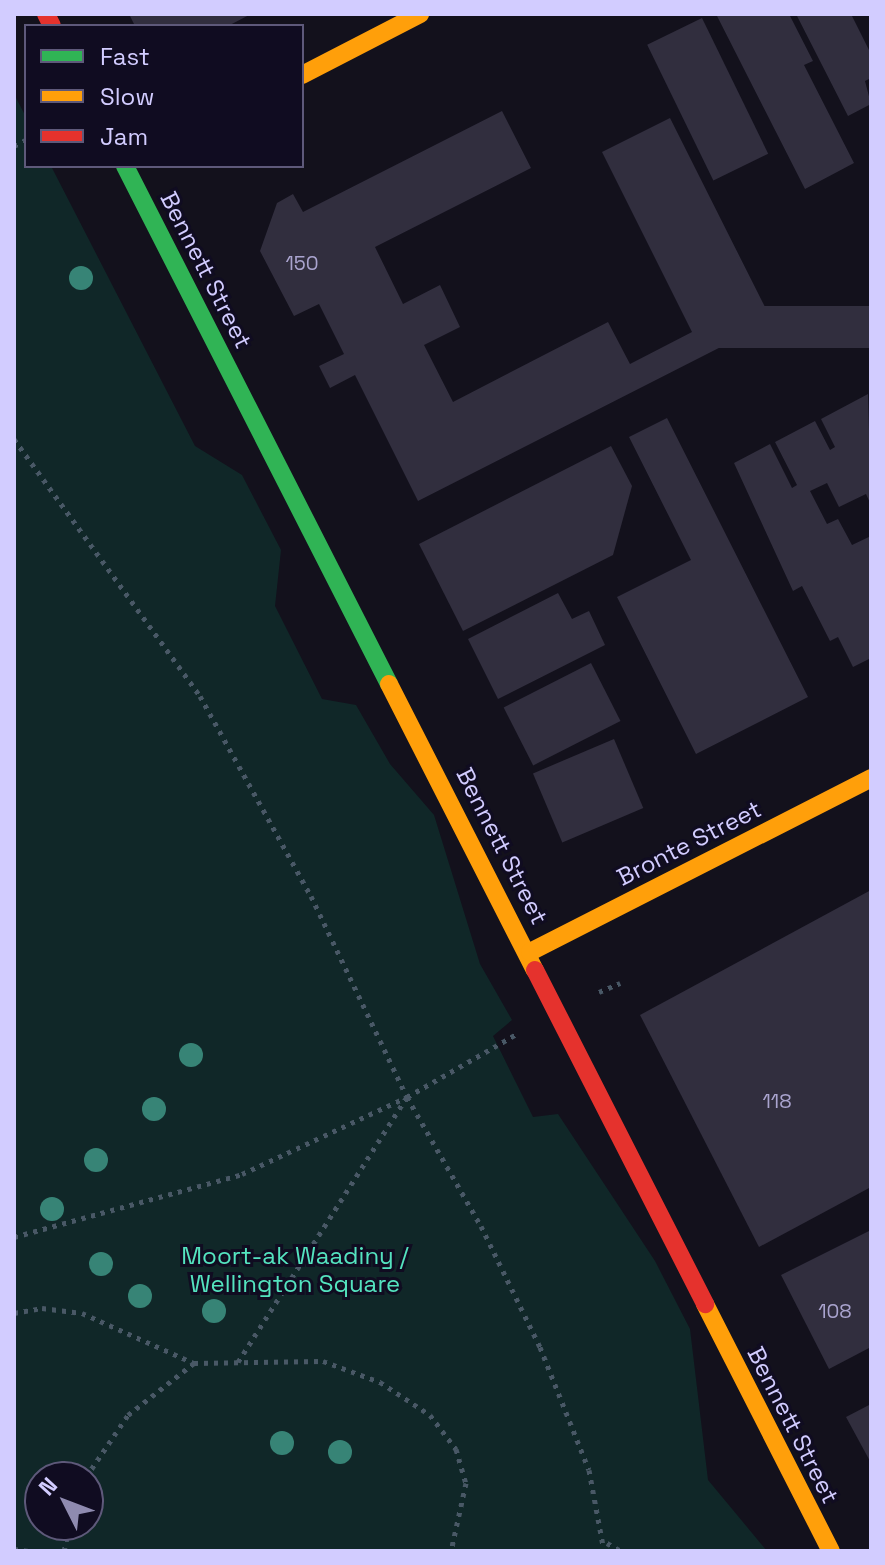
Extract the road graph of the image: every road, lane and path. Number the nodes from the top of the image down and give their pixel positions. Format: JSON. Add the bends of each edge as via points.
{"nodes":[{"id":1,"x":420,"y":14,"type":"edge"},
{"id":2,"x":304,"y":74,"type":"edge"},
{"id":3,"x":126,"y":168,"type":"edge"},
{"id":4,"x":14,"y":439,"type":"edge"},
{"id":5,"x":871,"y":778,"type":"edge"},
{"id":6,"x":530,"y":952,"type":"junction"},
{"id":7,"x":620,"y":983,"type":"dead end"},
{"id":8,"x":599,"y":992,"type":"dead end"},
{"id":9,"x":510,"y":1038,"type":"dead end"},
{"id":10,"x":407,"y":1097,"type":"junction"},
{"id":11,"x":14,"y":1237,"type":"edge"},
{"id":12,"x":14,"y":1313,"type":"edge"},
{"id":13,"x":194,"y":1363,"type":"junction"},
{"id":14,"x":237,"y":1363,"type":"junction"},
{"id":15,"x":97,"y":1461,"type":"edge"},
{"id":16,"x":607,"y":1543,"type":"junction"},
{"id":17,"x":14,"y":1549,"type":"edge"},
{"id":18,"x":29,"y":1551,"type":"edge"},
{"id":19,"x":451,"y":1551,"type":"edge"},
{"id":20,"x":604,"y":1551,"type":"edge"},
{"id":21,"x":621,"y":1551,"type":"edge"},
{"id":22,"x":831,"y":1551,"type":"edge"}],
"edges":[{"from":1,"to":2,"type":"main road"},
{"from":3,"to":6,"type":"main road","name":"Bennett Street"},
{"from":4,"to":10,"type":"path","via":[[200,696],[311,896]]},
{"from":5,"to":6,"type":"main road","name":"Bronte Street"},
{"from":6,"to":22,"type":"main road","name":"Bennett Street"},
{"from":7,"to":8,"type":"path"},
{"from":9,"to":10,"type":"path"},
{"from":10,"to":11,"type":"path","via":[[242,1174]]},
{"from":10,"to":14,"type":"path"},
{"from":10,"to":16,"type":"path","via":[[481,1226],[540,1347],[589,1470]]},
{"from":12,"to":13,"type":"path","via":[[42,1308],[82,1313]]},
{"from":13,"to":14,"type":"path"},
{"from":13,"to":15,"type":"path","via":[[128,1415]]},
{"from":14,"to":19,"type":"path","via":[[323,1361],[380,1382],[430,1415],[456,1449],[466,1483]]},
{"from":16,"to":20,"type":"path"},
{"from":16,"to":21,"type":"path"},
{"from":17,"to":18,"type":"path"}]}
